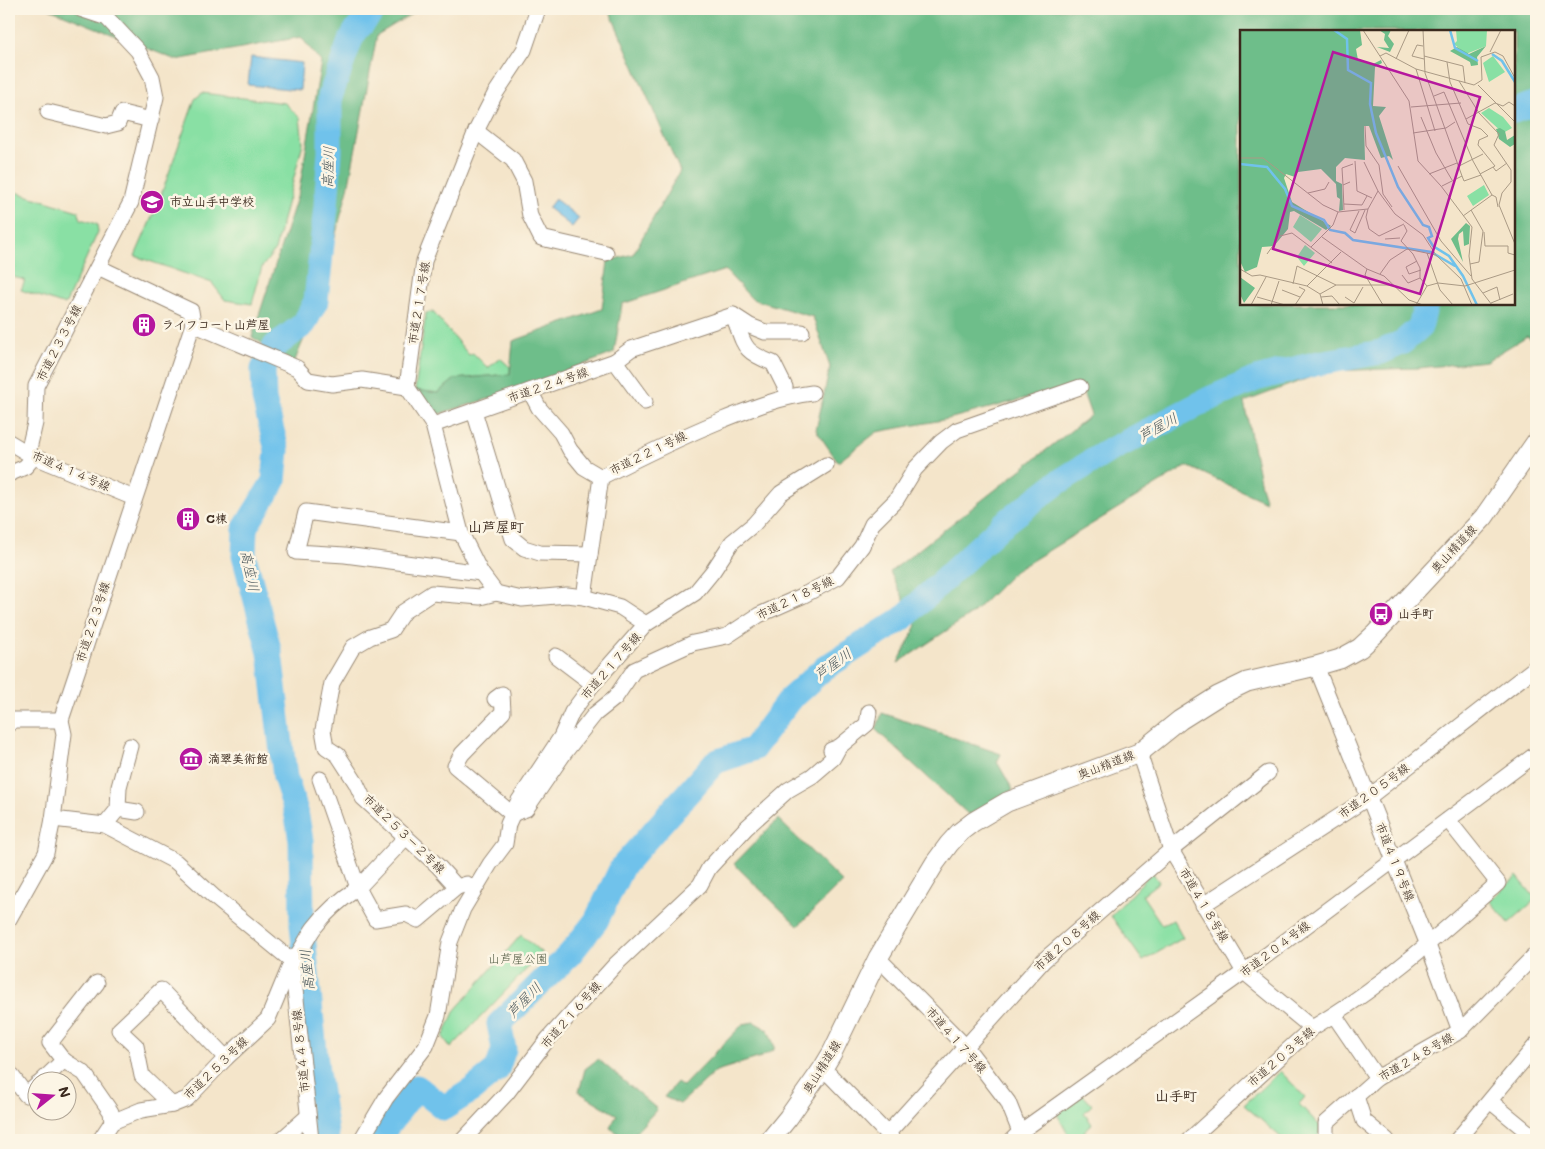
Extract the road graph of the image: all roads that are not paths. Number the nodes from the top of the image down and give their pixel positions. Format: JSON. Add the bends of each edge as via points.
{"nodes":[{"id":1,"x":80,"y":9,"type":"edge"},
{"id":2,"x":538,"y":9,"type":"edge"},
{"id":3,"x":48,"y":112,"type":"dead end"},
{"id":4,"x":151,"y":120,"type":"junction"},
{"id":5,"x":476,"y":131,"type":"junction"},
{"id":6,"x":606,"y":253,"type":"dead end"},
{"id":7,"x":98,"y":267,"type":"junction"},
{"id":8,"x":737,"y":313,"type":"junction"},
{"id":9,"x":193,"y":324,"type":"junction"},
{"id":10,"x":802,"y":332,"type":"dead end"},
{"id":11,"x":615,"y":361,"type":"junction"},
{"id":12,"x":407,"y":386,"type":"junction"},
{"id":13,"x":785,"y":387,"type":"dead end"},
{"id":14,"x":1080,"y":387,"type":"dead end"},
{"id":15,"x":530,"y":391,"type":"junction"},
{"id":16,"x":812,"y":393,"type":"dead end"},
{"id":17,"x":645,"y":402,"type":"dead end"},
{"id":18,"x":474,"y":411,"type":"junction"},
{"id":19,"x":433,"y":425,"type":"junction"},
{"id":20,"x":9,"y":442,"type":"edge"},
{"id":21,"x":1536,"y":442,"type":"edge"},
{"id":22,"x":31,"y":455,"type":"junction"},
{"id":23,"x":826,"y":465,"type":"dead end"},
{"id":24,"x":9,"y":474,"type":"edge"},
{"id":25,"x":601,"y":477,"type":"junction"},
{"id":26,"x":134,"y":498,"type":"junction"},
{"id":27,"x":461,"y":533,"type":"junction"},
{"id":28,"x":590,"y":554,"type":"junction"},
{"id":29,"x":481,"y":573,"type":"junction"},
{"id":30,"x":496,"y":593,"type":"junction"},
{"id":31,"x":584,"y":597,"type":"junction"},
{"id":32,"x":646,"y":624,"type":"junction"},
{"id":33,"x":556,"y":656,"type":"dead end"},
{"id":34,"x":1316,"y":666,"type":"junction"},
{"id":35,"x":1536,"y":667,"type":"edge"},
{"id":36,"x":593,"y":684,"type":"junction"},
{"id":37,"x":495,"y":699,"type":"dead end"},
{"id":38,"x":869,"y":712,"type":"dead end"},
{"id":39,"x":60,"y":720,"type":"junction"},
{"id":40,"x":9,"y":724,"type":"edge"},
{"id":41,"x":130,"y":746,"type":"dead end"},
{"id":42,"x":1139,"y":753,"type":"junction"},
{"id":43,"x":1536,"y":754,"type":"edge"},
{"id":44,"x":1268,"y":773,"type":"dead end"},
{"id":45,"x":1369,"y":797,"type":"junction"},
{"id":46,"x":118,"y":809,"type":"junction"},
{"id":47,"x":137,"y":812,"type":"dead end"},
{"id":48,"x":512,"y":814,"type":"junction"},
{"id":49,"x":53,"y":819,"type":"junction"},
{"id":50,"x":1448,"y":820,"type":"junction"},
{"id":51,"x":105,"y":825,"type":"junction"},
{"id":52,"x":406,"y":838,"type":"junction"},
{"id":53,"x":1171,"y":850,"type":"junction"},
{"id":54,"x":1394,"y":860,"type":"junction"},
{"id":55,"x":490,"y":864,"type":"junction"},
{"id":56,"x":457,"y":887,"type":"junction"},
{"id":57,"x":358,"y":888,"type":"junction"},
{"id":58,"x":1204,"y":905,"type":"junction"},
{"id":59,"x":9,"y":919,"type":"edge"},
{"id":60,"x":1428,"y":945,"type":"junction"},
{"id":61,"x":1536,"y":954,"type":"edge"},
{"id":62,"x":295,"y":958,"type":"junction"},
{"id":63,"x":878,"y":958,"type":"junction"},
{"id":64,"x":1244,"y":972,"type":"junction"},
{"id":65,"x":97,"y":983,"type":"dead end"},
{"id":66,"x":1334,"y":1015,"type":"junction"},
{"id":67,"x":1312,"y":1028,"type":"junction"},
{"id":68,"x":1460,"y":1031,"type":"junction"},
{"id":69,"x":1536,"y":1045,"type":"edge"},
{"id":70,"x":966,"y":1048,"type":"junction"},
{"id":71,"x":226,"y":1058,"type":"junction"},
{"id":72,"x":64,"y":1060,"type":"junction"},
{"id":73,"x":823,"y":1068,"type":"junction"},
{"id":74,"x":9,"y":1072,"type":"edge"},
{"id":75,"x":51,"y":1072,"type":"edge"},
{"id":76,"x":1378,"y":1078,"type":"junction"},
{"id":77,"x":28,"y":1093,"type":"edge"},
{"id":78,"x":1356,"y":1096,"type":"junction"},
{"id":79,"x":1490,"y":1101,"type":"junction"},
{"id":80,"x":172,"y":1106,"type":"junction"},
{"id":81,"x":308,"y":1116,"type":"junction"},
{"id":82,"x":112,"y":1122,"type":"junction"},
{"id":83,"x":1529,"y":1132,"type":"dead end"},
{"id":84,"x":1016,"y":1136,"type":"edge"},
{"id":85,"x":890,"y":1137,"type":"edge"},
{"id":86,"x":100,"y":1140,"type":"edge"},
{"id":87,"x":281,"y":1140,"type":"edge"},
{"id":88,"x":310,"y":1140,"type":"edge"},
{"id":89,"x":361,"y":1140,"type":"edge"},
{"id":90,"x":463,"y":1140,"type":"edge"},
{"id":91,"x":770,"y":1140,"type":"edge"},
{"id":92,"x":1189,"y":1140,"type":"edge"},
{"id":93,"x":1326,"y":1140,"type":"edge"},
{"id":94,"x":1387,"y":1140,"type":"edge"},
{"id":95,"x":1458,"y":1140,"type":"edge"}],
"edges":[{"from":1,"to":4,"type":"street","name":"市道２３３号線","via":[[107,18],[138,51],[152,77],[155,91]]},
{"from":2,"to":5,"type":"street","name":"市道２１７号線","via":[[524,50],[495,94]]},
{"from":3,"to":4,"type":"street","via":[[106,126],[118,123],[122,113]]},
{"from":4,"to":7,"type":"street","name":"市道２３３号線","via":[[131,202]]},
{"from":5,"to":6,"type":"street","via":[[513,160],[524,181],[530,216],[541,238]]},
{"from":5,"to":12,"type":"street","name":"市道２１７号線","via":[[424,261]]},
{"from":7,"to":9,"type":"street","via":[[191,311]]},
{"from":7,"to":22,"type":"street","name":"市道２３３号線","via":[[36,386]]},
{"from":8,"to":10,"type":"street","via":[[750,326],[765,332]]},
{"from":8,"to":11,"type":"street","name":"市道２２４号線","via":[[631,349]]},
{"from":8,"to":13,"type":"street","via":[[746,348],[755,356],[774,363]]},
{"from":9,"to":12,"type":"street","via":[[297,368],[308,380],[332,384],[362,380]]},
{"from":9,"to":26,"type":"street","name":"市道２２３号線"},
{"from":11,"to":15,"type":"street","name":"市道２２４号線"},
{"from":11,"to":17,"type":"street"},
{"from":12,"to":19,"type":"street"},
{"from":14,"to":48,"type":"street","name":"市道２１８号線","via":[[957,430],[941,442],[915,469],[896,500],[872,524],[862,546],[838,577],[759,615],[727,636],[692,642],[634,670],[615,698],[595,714],[565,752],[526,809]]},
{"from":15,"to":18,"type":"street","name":"市道２２４号線"},
{"from":15,"to":25,"type":"street","via":[[539,408],[584,467]]},
{"from":16,"to":25,"type":"street","name":"市道２２１号線","via":[[754,407],[672,440]]},
{"from":18,"to":19,"type":"street","name":"市道２２４号線"},
{"from":18,"to":28,"type":"street","via":[[513,540],[524,548],[540,552]]},
{"from":19,"to":27,"type":"street"},
{"from":20,"to":22,"type":"street","name":"市道４１４号線"},
{"from":21,"to":34,"type":"main road","name":"奥山精道線","via":[[1484,517],[1375,634],[1360,648],[1340,659]]},
{"from":22,"to":24,"type":"street","via":[[25,467]]},
{"from":22,"to":26,"type":"street","name":"市道４１４号線"},
{"from":23,"to":32,"type":"street","via":[[781,493],[754,524],[732,542],[695,593]]},
{"from":25,"to":28,"type":"street","name":"市道２２１号線"},
{"from":26,"to":39,"type":"street","name":"市道２２３号線"},
{"from":27,"to":29,"type":"street"},
{"from":27,"to":29,"type":"street","via":[[306,512],[296,552],[345,555]]},
{"from":28,"to":31,"type":"street","name":"市道２２１号線"},
{"from":29,"to":30,"type":"street"},
{"from":30,"to":31,"type":"street","name":"市道２１７号線","via":[[522,599],[567,595]]},
{"from":30,"to":52,"type":"street","name":"市道２５３－２号線","via":[[480,597],[432,593],[403,612],[391,630],[370,637],[353,648],[332,683],[322,730],[326,747],[338,755],[363,798]]},
{"from":31,"to":32,"type":"street","name":"市道２１７号線","via":[[620,607]]},
{"from":32,"to":36,"type":"street","name":"市道２１７号線"},
{"from":33,"to":36,"type":"street"},
{"from":34,"to":42,"type":"main road","name":"奥山精道線","via":[[1247,682],[1218,696],[1180,720]]},
{"from":34,"to":45,"type":"street","name":"市道４１９号線"},
{"from":35,"to":45,"type":"street","name":"市道２０５号線"},
{"from":36,"to":48,"type":"street","name":"市道２１７号線","via":[[572,712],[561,737]]},
{"from":37,"to":48,"type":"street","via":[[502,694],[503,712],[462,754],[455,766]]},
{"from":38,"to":90,"type":"street","name":"市道２１６号線","via":[[867,724],[839,747],[833,758],[788,790],[746,828],[709,868],[700,886],[615,965]]},
{"from":39,"to":40,"type":"street","via":[[13,720]]},
{"from":39,"to":49,"type":"street","name":"市道２２３号線","via":[[64,734]]},
{"from":41,"to":46,"type":"street","via":[[119,786]]},
{"from":42,"to":53,"type":"street","name":"市道４１８号線"},
{"from":42,"to":63,"type":"main road","name":"奥山精道線","via":[[1007,802],[973,822],[948,844],[935,862]]},
{"from":43,"to":50,"type":"street","name":"市道２０４号線"},
{"from":44,"to":53,"type":"street","name":"市道２０８号線"},
{"from":45,"to":54,"type":"street","name":"市道４１９号線"},
{"from":45,"to":58,"type":"street","name":"市道２０５号線"},
{"from":46,"to":47,"type":"street"},
{"from":46,"to":51,"type":"street"},
{"from":48,"to":55,"type":"street","name":"市道２１７号線","via":[[505,844]]},
{"from":49,"to":51,"type":"street"},
{"from":49,"to":59,"type":"street","name":"市道２２３号線","via":[[46,853]]},
{"from":50,"to":54,"type":"street","name":"市道２０４号線"},
{"from":50,"to":60,"type":"street","name":"市道２０３号線","via":[[1498,883]]},
{"from":51,"to":62,"type":"street","via":[[176,862],[213,896]]},
{"from":52,"to":56,"type":"street","name":"市道２５３－２号線"},
{"from":52,"to":57,"type":"street"},
{"from":53,"to":58,"type":"street","name":"市道４１８号線"},
{"from":53,"to":70,"type":"street","name":"市道２０８号線","via":[[1044,960]]},
{"from":54,"to":60,"type":"street","name":"市道４１９号線"},
{"from":54,"to":64,"type":"street","name":"市道２０４号線"},
{"from":55,"to":56,"type":"street","via":[[466,885]]},
{"from":55,"to":89,"type":"street","name":"市道２１７号線","via":[[463,908],[450,942],[438,1016],[426,1046],[386,1098]]},
{"from":56,"to":57,"type":"street","via":[[418,920],[406,914],[375,919]]},
{"from":57,"to":57,"type":"street","via":[[341,841],[320,778]]},
{"from":57,"to":62,"type":"street","name":"市道２５３号線","via":[[339,900],[314,928]]},
{"from":58,"to":64,"type":"street","name":"市道４１８号線"},
{"from":60,"to":66,"type":"street","name":"市道２０３号線"},
{"from":60,"to":68,"type":"street","name":"市道４１９号線"},
{"from":61,"to":68,"type":"street","name":"市道２４８号線"},
{"from":62,"to":71,"type":"street","name":"市道２５３号線","via":[[268,1019]]},
{"from":62,"to":81,"type":"street","name":"市道４４８号線"},
{"from":63,"to":70,"type":"street","name":"市道４１７号線"},
{"from":63,"to":73,"type":"main road","name":"奥山精道線"},
{"from":64,"to":67,"type":"street","name":"市道４１８号線"},
{"from":64,"to":84,"type":"street","name":"市道２０４号線"},
{"from":65,"to":72,"type":"street","via":[[50,1043]]},
{"from":66,"to":67,"type":"street","name":"市道２０３号線"},
{"from":66,"to":76,"type":"street"},
{"from":67,"to":92,"type":"street","name":"市道２０３号線"},
{"from":68,"to":76,"type":"street","name":"市道２４８号線"},
{"from":69,"to":79,"type":"street"},
{"from":70,"to":84,"type":"street","name":"市道４１７号線","via":[[1008,1102]]},
{"from":70,"to":85,"type":"street","name":"市道２０８号線"},
{"from":71,"to":80,"type":"street","name":"市道２５３号線","via":[[186,1099]]},
{"from":71,"to":80,"type":"street","via":[[161,990],[119,1030],[136,1046],[142,1076]]},
{"from":72,"to":75,"type":"street"},
{"from":72,"to":82,"type":"street","via":[[84,1073],[111,1112]]},
{"from":73,"to":85,"type":"street"},
{"from":73,"to":91,"type":"main road","name":"奥山精道線"},
{"from":74,"to":77,"type":"street","via":[[26,1095]]},
{"from":76,"to":78,"type":"street","name":"市道２４８号線"},
{"from":78,"to":93,"type":"street","name":"市道２４８号線","via":[[1326,1123]]},
{"from":78,"to":94,"type":"street","via":[[1364,1121]]},
{"from":79,"to":83,"type":"street"},
{"from":79,"to":95,"type":"street"},
{"from":80,"to":82,"type":"street","name":"市道２５３号線","via":[[142,1110]]},
{"from":81,"to":87,"type":"street"},
{"from":81,"to":88,"type":"street","name":"市道４４８号線"},
{"from":82,"to":86,"type":"street"}]}
